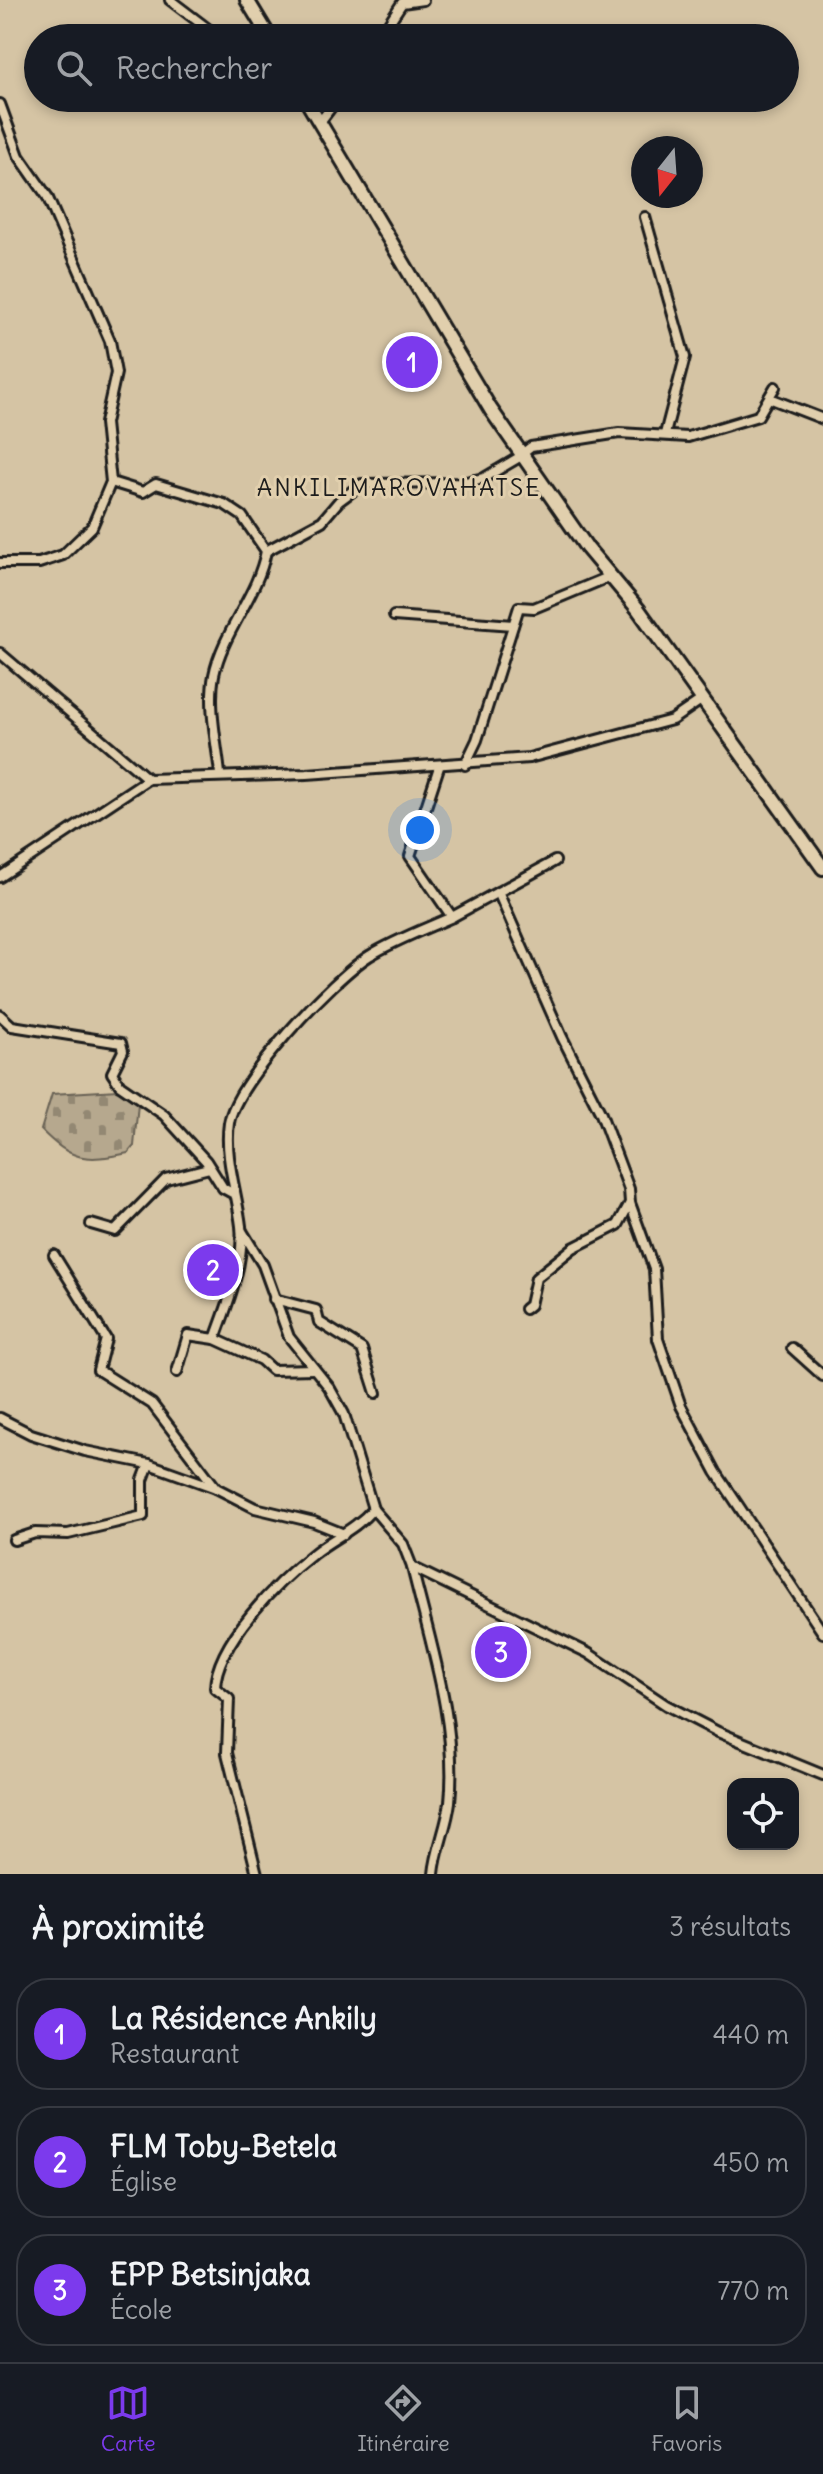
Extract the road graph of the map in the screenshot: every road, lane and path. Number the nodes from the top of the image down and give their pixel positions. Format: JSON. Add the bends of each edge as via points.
{"nodes":[{"id":1,"x":170,"y":0,"type":"edge"},
{"id":2,"x":247,"y":0,"type":"edge"},
{"id":3,"x":423,"y":0,"type":"edge"},
{"id":4,"x":202,"y":24,"type":"edge"},
{"id":5,"x":262,"y":24,"type":"edge"},
{"id":6,"x":388,"y":24,"type":"edge"},
{"id":7,"x":0,"y":104,"type":"edge"},
{"id":8,"x":314,"y":112,"type":"edge"},
{"id":9,"x":328,"y":112,"type":"edge"},
{"id":10,"x":320,"y":122,"type":"junction"},
{"id":11,"x":645,"y":217,"type":"dead end"},
{"id":12,"x":775,"y":387,"type":"dead end"},
{"id":13,"x":769,"y":398,"type":"junction"},
{"id":14,"x":823,"y":419,"type":"edge"},
{"id":15,"x":665,"y":434,"type":"junction"},
{"id":16,"x":522,"y":454,"type":"junction"},
{"id":17,"x":111,"y":482,"type":"junction"},
{"id":18,"x":266,"y":551,"type":"junction"},
{"id":19,"x":0,"y":563,"type":"edge"},
{"id":20,"x":611,"y":576,"type":"junction"},
{"id":21,"x":394,"y":616,"type":"dead end"},
{"id":22,"x":513,"y":625,"type":"junction"},
{"id":23,"x":0,"y":653,"type":"edge"},
{"id":24,"x":701,"y":700,"type":"junction"},
{"id":25,"x":465,"y":765,"type":"junction"},
{"id":26,"x":439,"y":767,"type":"junction"},
{"id":27,"x":220,"y":774,"type":"junction"},
{"id":28,"x":148,"y":779,"type":"junction"},
{"id":29,"x":555,"y":861,"type":"dead end"},
{"id":30,"x":823,"y":868,"type":"edge"},
{"id":31,"x":0,"y":877,"type":"edge"},
{"id":32,"x":498,"y":892,"type":"junction"},
{"id":33,"x":452,"y":917,"type":"junction"},
{"id":34,"x":0,"y":1015,"type":"edge"},
{"id":35,"x":209,"y":1168,"type":"junction"},
{"id":36,"x":234,"y":1194,"type":"junction"},
{"id":37,"x":630,"y":1203,"type":"junction"},
{"id":38,"x":91,"y":1224,"type":"dead end"},
{"id":39,"x":242,"y":1229,"type":"junction"},
{"id":40,"x":54,"y":1255,"type":"dead end"},
{"id":41,"x":274,"y":1299,"type":"junction"},
{"id":42,"x":525,"y":1309,"type":"dead end"},
{"id":43,"x":215,"y":1339,"type":"junction"},
{"id":44,"x":792,"y":1348,"type":"dead end"},
{"id":45,"x":314,"y":1369,"type":"junction"},
{"id":46,"x":177,"y":1372,"type":"dead end"},
{"id":47,"x":823,"y":1376,"type":"edge"},
{"id":48,"x":376,"y":1393,"type":"dead end"},
{"id":49,"x":0,"y":1418,"type":"edge"},
{"id":50,"x":149,"y":1464,"type":"junction"},
{"id":51,"x":216,"y":1488,"type":"junction"},
{"id":52,"x":373,"y":1509,"type":"junction"},
{"id":53,"x":344,"y":1534,"type":"junction"},
{"id":54,"x":14,"y":1540,"type":"dead end"},
{"id":55,"x":412,"y":1567,"type":"junction"},
{"id":56,"x":823,"y":1633,"type":"edge"},
{"id":57,"x":823,"y":1775,"type":"edge"},
{"id":58,"x":257,"y":1874,"type":"edge"},
{"id":59,"x":434,"y":1874,"type":"edge"}],
"edges":[{"from":1,"to":4,"type":"street"},
{"from":2,"to":5,"type":"main road"},
{"from":3,"to":6,"type":"street","via":[[402,3]]},
{"from":7,"to":17,"type":"street","via":[[19,156],[47,196],[110,341],[116,373],[105,423]]},
{"from":8,"to":10,"type":"main road"},
{"from":9,"to":10,"type":"street"},
{"from":10,"to":16,"type":"main road"},
{"from":11,"to":15,"type":"street","via":[[685,357]]},
{"from":12,"to":13,"type":"street"},
{"from":13,"to":14,"type":"street"},
{"from":13,"to":15,"type":"street","via":[[758,416],[688,437]]},
{"from":15,"to":16,"type":"street","via":[[619,433],[531,447]]},
{"from":16,"to":18,"type":"street","via":[[484,478],[461,483],[362,484],[322,521]]},
{"from":16,"to":20,"type":"main road"},
{"from":17,"to":18,"type":"street","via":[[143,492],[156,484],[224,504],[242,516]]},
{"from":17,"to":19,"type":"street","via":[[92,527],[72,548],[39,563]]},
{"from":18,"to":27,"type":"street","via":[[261,579],[215,673]]},
{"from":20,"to":22,"type":"street","via":[[534,608],[519,607]]},
{"from":20,"to":24,"type":"main road"},
{"from":21,"to":22,"type":"street"},
{"from":22,"to":25,"type":"street"},
{"from":23,"to":28,"type":"street"},
{"from":24,"to":25,"type":"street","via":[[672,720],[529,758]]},
{"from":24,"to":30,"type":"main road"},
{"from":25,"to":26,"type":"street"},
{"from":26,"to":27,"type":"street"},
{"from":26,"to":33,"type":"street","via":[[410,856]]},
{"from":27,"to":28,"type":"street"},
{"from":28,"to":31,"type":"street"},
{"from":29,"to":32,"type":"street"},
{"from":32,"to":33,"type":"street"},
{"from":32,"to":37,"type":"street","via":[[601,1114]]},
{"from":33,"to":36,"type":"street","via":[[367,957],[268,1055],[229,1121]]},
{"from":34,"to":35,"type":"street","via":[[17,1027],[121,1043],[123,1051],[112,1073],[120,1085],[164,1115]]},
{"from":35,"to":36,"type":"street"},
{"from":35,"to":38,"type":"street","via":[[166,1179],[115,1231]]},
{"from":36,"to":39,"type":"street"},
{"from":37,"to":42,"type":"street","via":[[618,1225],[573,1248],[536,1278]]},
{"from":37,"to":56,"type":"street","via":[[654,1269],[658,1339],[681,1406],[716,1472]]},
{"from":39,"to":41,"type":"street","via":[[263,1265]]},
{"from":39,"to":43,"type":"street","via":[[231,1293]]},
{"from":40,"to":51,"type":"street","via":[[106,1339],[98,1370],[152,1404]]},
{"from":41,"to":45,"type":"street","via":[[289,1337]]},
{"from":41,"to":48,"type":"street","via":[[316,1310],[319,1322],[362,1349]]},
{"from":43,"to":45,"type":"street","via":[[272,1370]]},
{"from":43,"to":46,"type":"street","via":[[188,1335]]},
{"from":44,"to":47,"type":"street"},
{"from":45,"to":52,"type":"street","via":[[344,1414]]},
{"from":49,"to":50,"type":"street","via":[[85,1451]]},
{"from":50,"to":51,"type":"street"},
{"from":50,"to":54,"type":"street","via":[[143,1480],[143,1516]]},
{"from":51,"to":53,"type":"street","via":[[255,1508]]},
{"from":52,"to":53,"type":"street"},
{"from":52,"to":55,"type":"street","via":[[403,1544]]},
{"from":53,"to":58,"type":"street","via":[[272,1591],[216,1670],[215,1688],[229,1699],[227,1753]]},
{"from":55,"to":57,"type":"street","via":[[588,1653],[718,1732]]},
{"from":55,"to":59,"type":"street","via":[[449,1754],[450,1802]]}]}
